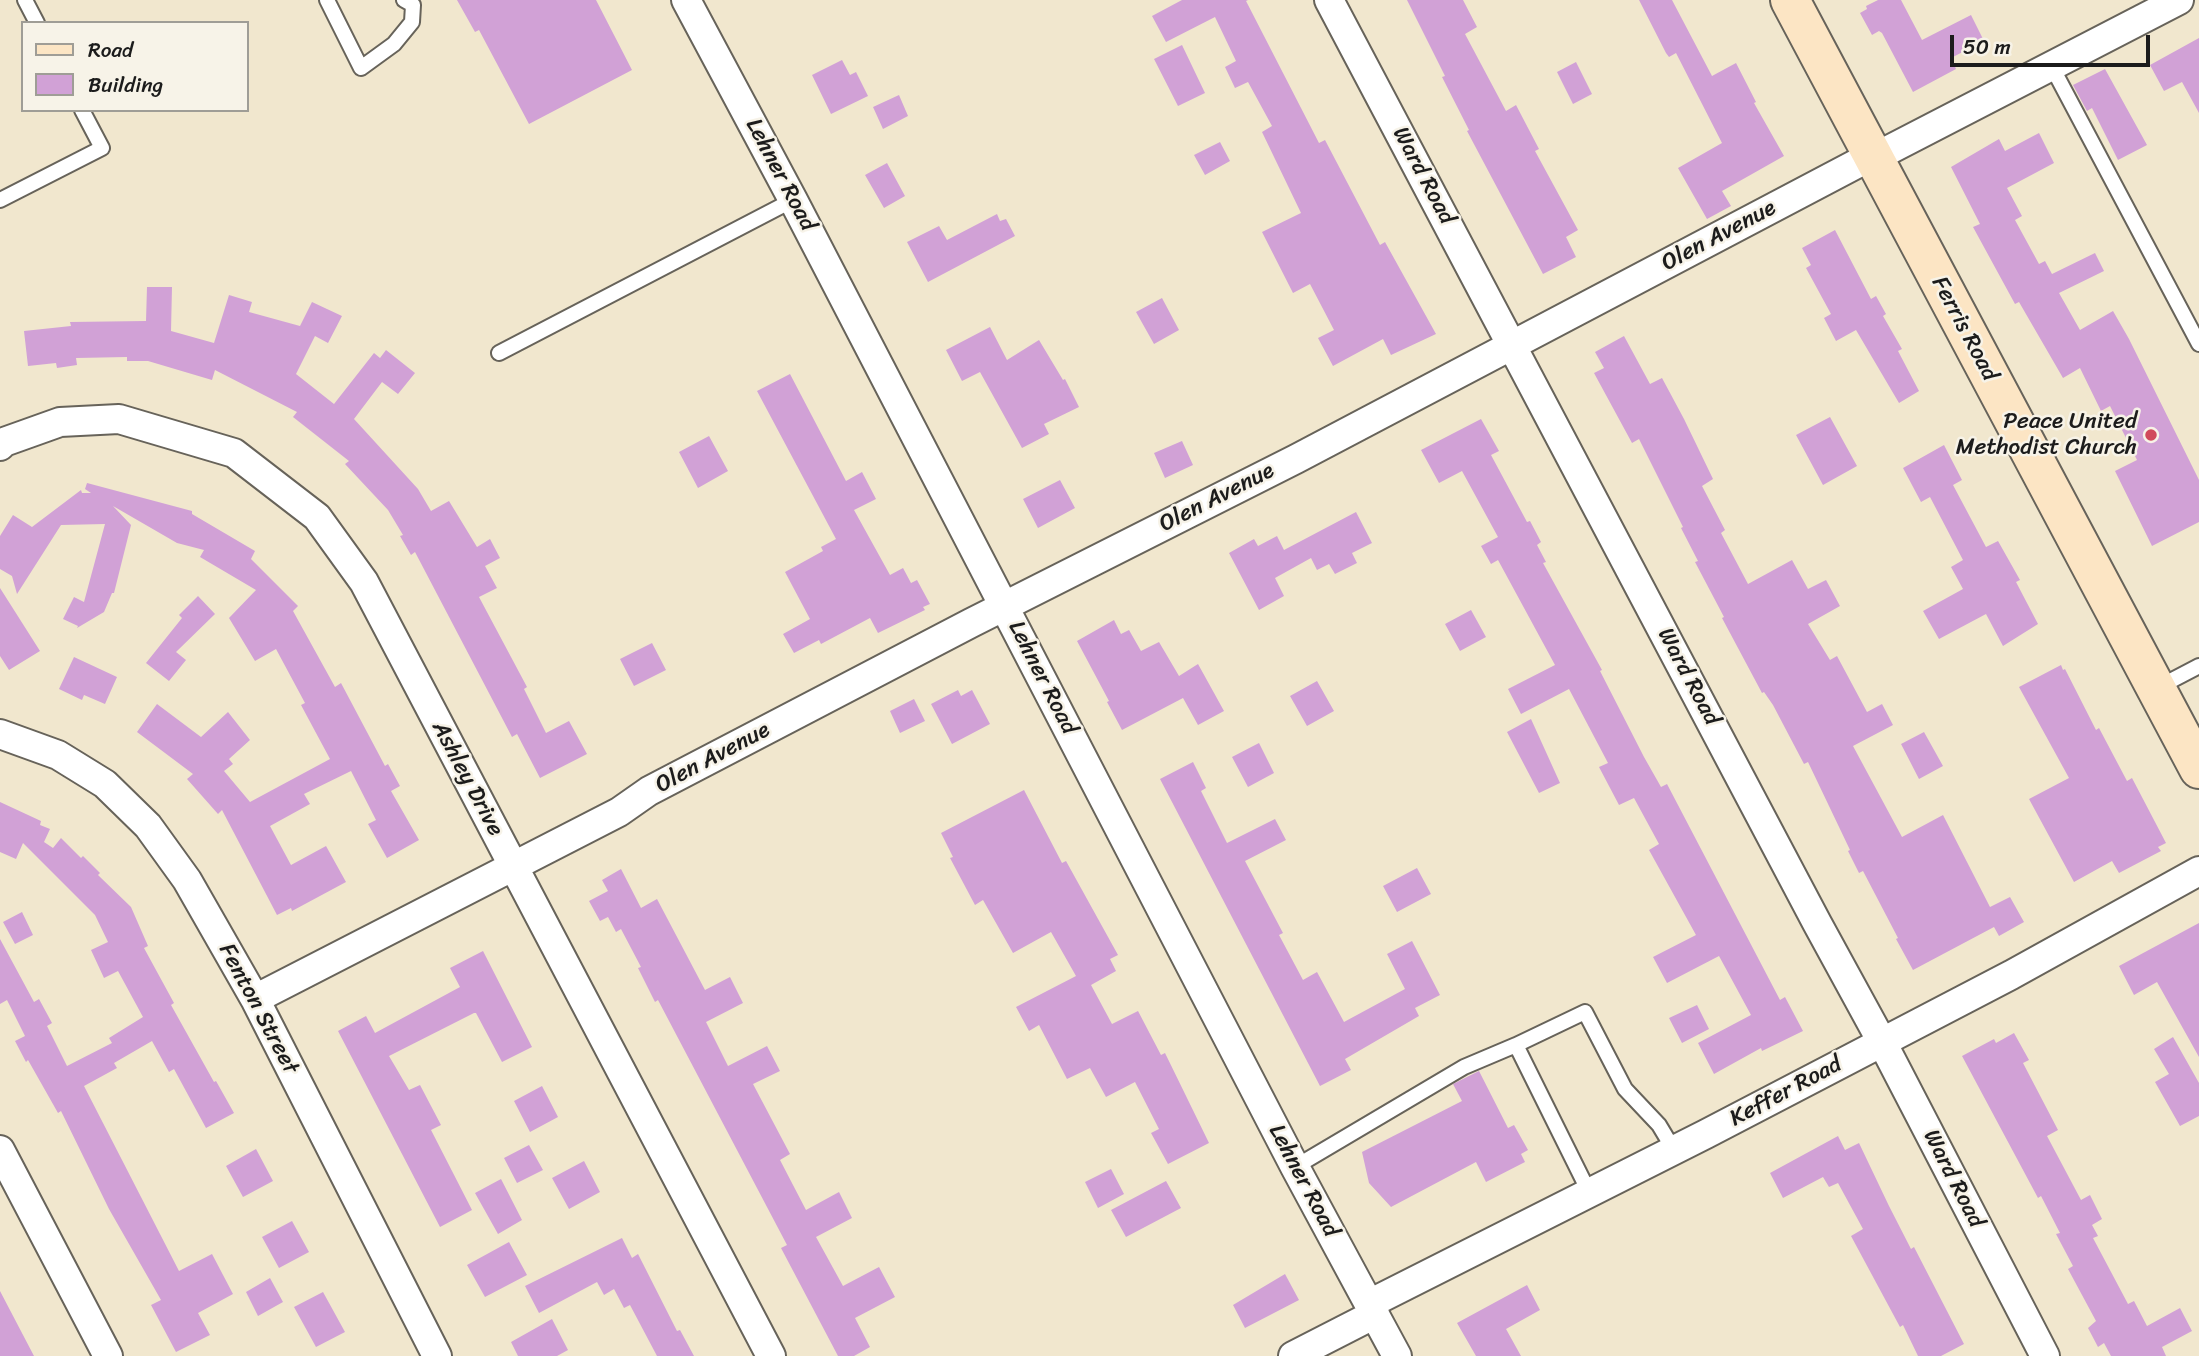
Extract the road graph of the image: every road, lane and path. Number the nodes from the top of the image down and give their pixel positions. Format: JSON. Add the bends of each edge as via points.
{"nodes":[{"id":1,"x":25,"y":0,"type":"edge"},
{"id":2,"x":327,"y":0,"type":"edge"},
{"id":3,"x":404,"y":0,"type":"edge"},
{"id":4,"x":686,"y":0,"type":"edge"},
{"id":5,"x":1329,"y":0,"type":"edge"},
{"id":6,"x":1790,"y":0,"type":"edge"},
{"id":7,"x":2179,"y":0,"type":"edge"},
{"id":8,"x":36,"y":21,"type":"edge"},
{"id":9,"x":2052,"y":67,"type":"junction"},
{"id":10,"x":83,"y":112,"type":"edge"},
{"id":11,"x":1872,"y":157,"type":"junction"},
{"id":12,"x":0,"y":200,"type":"edge"},
{"id":13,"x":793,"y":200,"type":"junction"},
{"id":14,"x":2199,"y":344,"type":"edge"},
{"id":15,"x":1512,"y":345,"type":"junction"},
{"id":16,"x":499,"y":353,"type":"dead end"},
{"id":17,"x":0,"y":446,"type":"edge"},
{"id":18,"x":1005,"y":606,"type":"junction"},
{"id":19,"x":2199,"y":666,"type":"edge"},
{"id":20,"x":2156,"y":689,"type":"junction"},
{"id":21,"x":0,"y":734,"type":"edge"},
{"id":22,"x":2199,"y":769,"type":"edge"},
{"id":23,"x":512,"y":866,"type":"junction"},
{"id":24,"x":2199,"y":871,"type":"edge"},
{"id":25,"x":255,"y":999,"type":"junction"},
{"id":26,"x":1882,"y":1042,"type":"junction"},
{"id":27,"x":1516,"y":1045,"type":"junction"},
{"id":28,"x":0,"y":1150,"type":"edge"},
{"id":29,"x":1674,"y":1150,"type":"junction"},
{"id":30,"x":1295,"y":1167,"type":"junction"},
{"id":31,"x":1588,"y":1192,"type":"junction"},
{"id":32,"x":1372,"y":1309,"type":"junction"},
{"id":33,"x":108,"y":1356,"type":"edge"},
{"id":34,"x":437,"y":1356,"type":"edge"},
{"id":35,"x":771,"y":1356,"type":"edge"},
{"id":36,"x":1293,"y":1356,"type":"edge"},
{"id":37,"x":1397,"y":1356,"type":"edge"},
{"id":38,"x":2045,"y":1356,"type":"edge"}],
"edges":[{"from":1,"to":8,"type":"lane"},
{"from":2,"to":3,"type":"lane","via":[[361,68],[394,44],[412,22],[413,5]]},
{"from":4,"to":13,"type":"street","name":"Lehner Road"},
{"from":5,"to":15,"type":"street","name":"Ward Road"},
{"from":6,"to":11,"type":"main road","name":"Ferris Road"},
{"from":7,"to":9,"type":"street","name":"Olen Avenue"},
{"from":9,"to":11,"type":"street","name":"Olen Avenue"},
{"from":9,"to":14,"type":"lane"},
{"from":10,"to":12,"type":"lane","via":[[102,148]]},
{"from":11,"to":15,"type":"street","name":"Olen Avenue"},
{"from":11,"to":20,"type":"main road","name":"Ferris Road"},
{"from":13,"to":16,"type":"lane"},
{"from":13,"to":18,"type":"street","name":"Lehner Road"},
{"from":15,"to":18,"type":"street","name":"Olen Avenue"},
{"from":15,"to":26,"type":"street","name":"Ward Road"},
{"from":17,"to":23,"type":"street","name":"Ashley Drive","via":[[60,422],[119,419],[234,453],[317,517],[363,582]]},
{"from":18,"to":23,"type":"street","name":"Olen Avenue"},
{"from":18,"to":30,"type":"street","name":"Lehner Road"},
{"from":19,"to":20,"type":"lane"},
{"from":20,"to":22,"type":"main road","name":"Ferris Road"},
{"from":21,"to":25,"type":"street","name":"Fenton Street","via":[[58,755],[94,776],[148,826],[187,880]]},
{"from":23,"to":25,"type":"street","name":"Olen Avenue"},
{"from":23,"to":35,"type":"street","name":"Ashley Drive"},
{"from":24,"to":26,"type":"street","name":"Keffer Road"},
{"from":25,"to":34,"type":"street","name":"Fenton Street"},
{"from":26,"to":29,"type":"street","name":"Keffer Road"},
{"from":26,"to":38,"type":"street","name":"Ward Road"},
{"from":27,"to":29,"type":"lane","via":[[1585,1012],[1625,1089],[1659,1125]]},
{"from":27,"to":30,"type":"lane","via":[[1464,1067]]},
{"from":27,"to":31,"type":"lane"},
{"from":28,"to":33,"type":"street"},
{"from":29,"to":31,"type":"street","name":"Keffer Road"},
{"from":30,"to":32,"type":"street","name":"Lehner Road"},
{"from":31,"to":32,"type":"street","name":"Keffer Road"},
{"from":32,"to":36,"type":"street","name":"Keffer Road"},
{"from":32,"to":37,"type":"street","name":"Lehner Road"}]}
